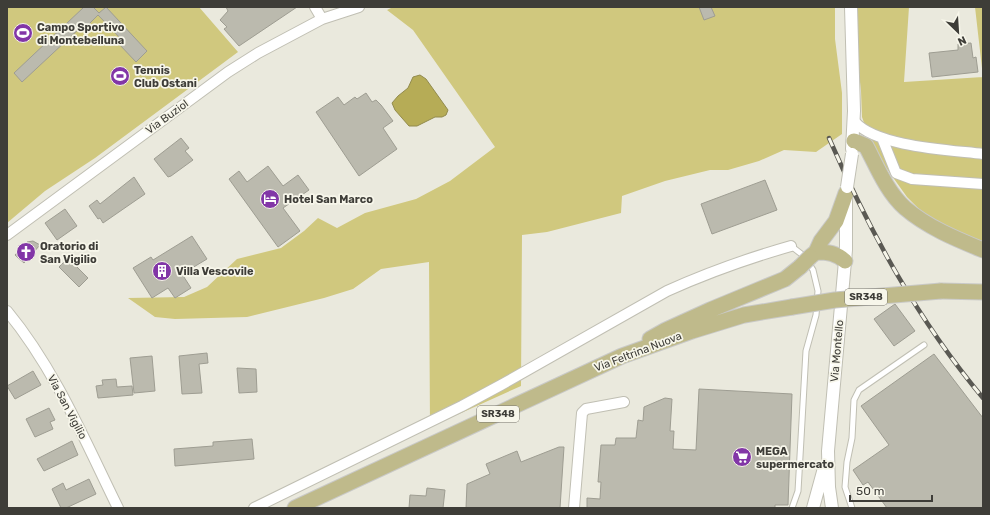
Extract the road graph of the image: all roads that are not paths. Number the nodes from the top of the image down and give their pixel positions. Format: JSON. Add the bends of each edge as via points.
{"nodes":[{"id":1,"x":315,"y":7,"type":"edge"},
{"id":2,"x":359,"y":7,"type":"edge"},
{"id":3,"x":851,"y":7,"type":"edge"},
{"id":4,"x":322,"y":19,"type":"junction"},
{"id":5,"x":855,"y":117,"type":"junction"},
{"id":6,"x":867,"y":132,"type":"junction"},
{"id":7,"x":882,"y":138,"type":"junction"},
{"id":8,"x":854,"y":145,"type":"junction"},
{"id":9,"x":983,"y":154,"type":"edge"},
{"id":10,"x":983,"y":184,"type":"edge"},
{"id":11,"x":847,"y":190,"type":"junction"},
{"id":12,"x":7,"y":235,"type":"edge"},
{"id":13,"x":791,"y":246,"type":"joint"},
{"id":14,"x":983,"y":250,"type":"edge"},
{"id":15,"x":809,"y":259,"type":"junction"},
{"id":16,"x":845,"y":261,"type":"junction"},
{"id":17,"x":983,"y":292,"type":"edge"},
{"id":18,"x":7,"y":311,"type":"edge"},
{"id":19,"x":924,"y":345,"type":"dead end"},
{"id":20,"x":622,"y":356,"type":"junction"},
{"id":21,"x":624,"y":402,"type":"dead end"},
{"id":22,"x":828,"y":451,"type":"junction"},
{"id":23,"x":118,"y":508,"type":"edge"},
{"id":24,"x":254,"y":508,"type":"edge"},
{"id":25,"x":295,"y":508,"type":"edge"},
{"id":26,"x":574,"y":508,"type":"edge"},
{"id":27,"x":792,"y":508,"type":"edge"},
{"id":28,"x":813,"y":508,"type":"edge"},
{"id":29,"x":832,"y":508,"type":"edge"},
{"id":30,"x":852,"y":508,"type":"edge"}],
"edges":[{"from":1,"to":4,"type":"street"},
{"from":2,"to":4,"type":"street","name":"Via Buziol"},
{"from":3,"to":5,"type":"street","name":"Via Montello"},
{"from":4,"to":12,"type":"street","name":"Via Buziol","via":[[228,72]]},
{"from":5,"to":6,"type":"street","via":[[860,128]]},
{"from":5,"to":8,"type":"street","name":"Via Montello"},
{"from":6,"to":7,"type":"street"},
{"from":6,"to":8,"type":"street","via":[[859,134]]},
{"from":7,"to":9,"type":"street","via":[[920,148]]},
{"from":7,"to":10,"type":"street","via":[[896,173],[912,179]]},
{"from":8,"to":11,"type":"street","name":"Via Montello","bridge":true},
{"from":8,"to":14,"type":"main road","via":[[866,146],[892,193],[905,208],[942,232]]},
{"from":11,"to":15,"type":"main road","via":[[840,212]]},
{"from":11,"to":16,"type":"street","name":"Via Montello"},
{"from":13,"to":24,"type":"street","via":[[741,261],[666,291],[462,406]]},
{"from":13,"to":27,"type":"lane","via":[[804,256],[813,270],[818,291],[816,315],[806,351],[798,491]]},
{"from":15,"to":16,"type":"main road","via":[[827,252],[838,255]]},
{"from":15,"to":20,"type":"main road","via":[[785,279],[666,330]]},
{"from":16,"to":22,"type":"street","name":"Via Montello"},
{"from":17,"to":20,"type":"main road","name":"Via Feltrina Nuova","number":"SR348","bridge":true,"via":[[941,291],[835,300],[792,307],[744,316]]},
{"from":18,"to":23,"type":"street","name":"Via San Vigilio","via":[[34,346],[64,398]]},
{"from":19,"to":30,"type":"lane","via":[[859,390],[854,400],[845,487]]},
{"from":20,"to":25,"type":"main road","name":"Via Feltrina Nuova","number":"SR348"},
{"from":21,"to":26,"type":"street","via":[[586,409],[582,413]]},
{"from":22,"to":28,"type":"street","name":"Via Montello"},
{"from":22,"to":29,"type":"street","name":"Via Montello"}]}
